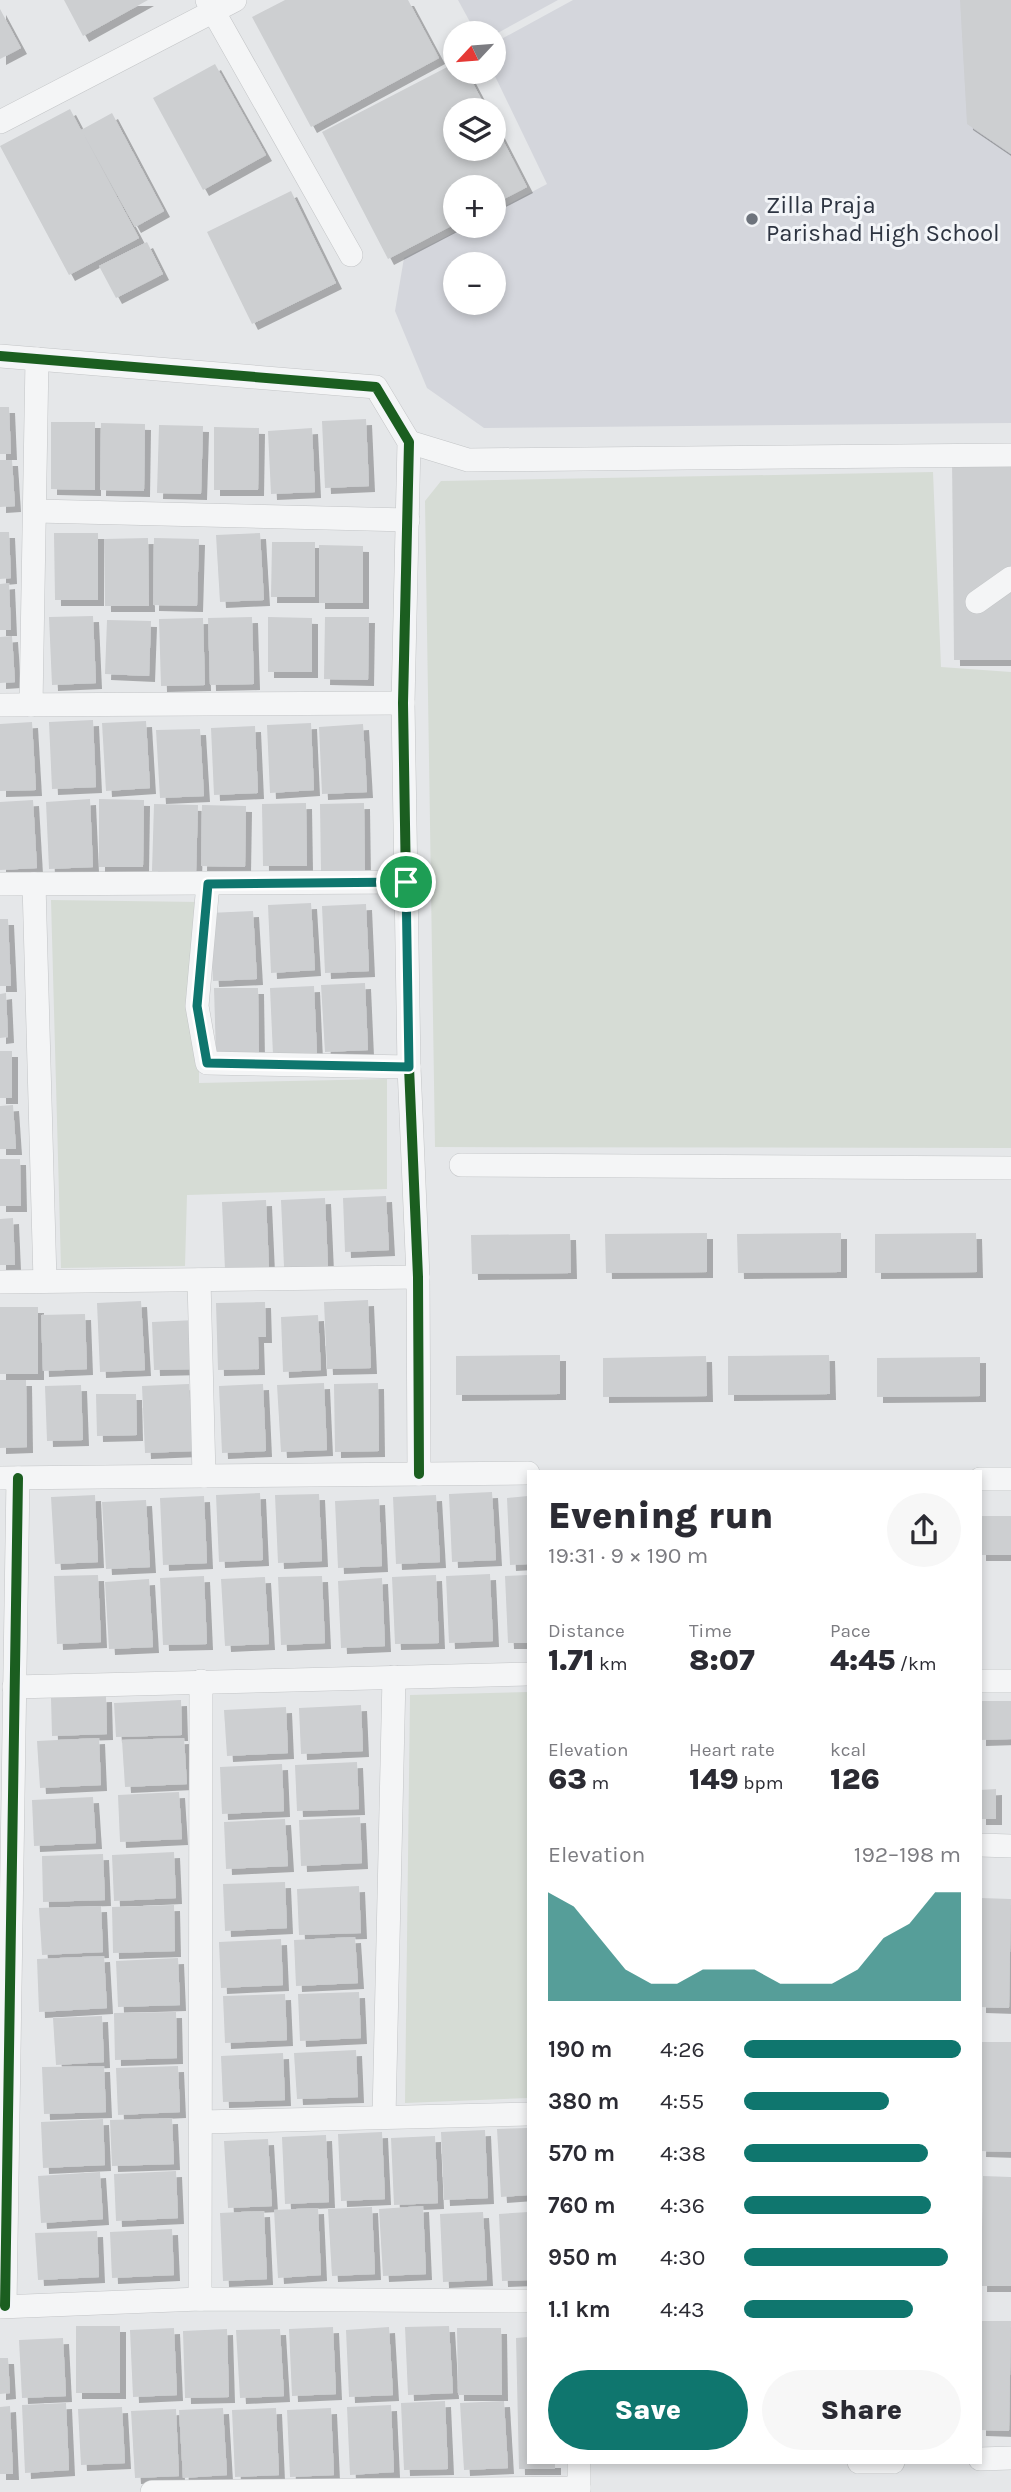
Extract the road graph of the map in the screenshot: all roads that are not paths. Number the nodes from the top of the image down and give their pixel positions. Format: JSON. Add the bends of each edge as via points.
{"nodes":[{"id":1,"x":235,"y":0,"type":"edge"},
{"id":2,"x":210,"y":6,"type":"edge"},
{"id":3,"x":0,"y":122,"type":"edge"},
{"id":4,"x":351,"y":255,"type":"dead end"},
{"id":5,"x":0,"y":356,"type":"edge"},
{"id":6,"x":37,"y":359,"type":"junction"},
{"id":7,"x":409,"y":442,"type":"junction"},
{"id":8,"x":1011,"y":455,"type":"edge"},
{"id":9,"x":37,"y":511,"type":"junction"},
{"id":10,"x":408,"y":520,"type":"junction"},
{"id":11,"x":1011,"y":578,"type":"edge"},
{"id":12,"x":978,"y":602,"type":"dead end"},
{"id":13,"x":403,"y":703,"type":"junction"},
{"id":14,"x":0,"y":705,"type":"edge"},
{"id":15,"x":31,"y":705,"type":"junction"},
{"id":16,"x":406,"y":882,"type":"junction"},
{"id":17,"x":0,"y":884,"type":"edge"},
{"id":18,"x":34,"y":884,"type":"junction"},
{"id":19,"x":208,"y":884,"type":"junction"},
{"id":20,"x":409,"y":1067,"type":"junction"},
{"id":21,"x":461,"y":1165,"type":"dead end"},
{"id":22,"x":1011,"y":1168,"type":"edge"},
{"id":23,"x":418,"y":1277,"type":"junction"},
{"id":24,"x":198,"y":1280,"type":"junction"},
{"id":25,"x":45,"y":1281,"type":"junction"},
{"id":26,"x":0,"y":1282,"type":"edge"},
{"id":27,"x":527,"y":1473,"type":"edge"},
{"id":28,"x":419,"y":1474,"type":"junction"},
{"id":29,"x":204,"y":1476,"type":"junction"},
{"id":30,"x":9,"y":1478,"type":"edge"},
{"id":31,"x":982,"y":1479,"type":"edge"},
{"id":32,"x":1011,"y":1479,"type":"edge"},
{"id":33,"x":527,"y":1674,"type":"edge"},
{"id":34,"x":394,"y":1677,"type":"junction"},
{"id":35,"x":201,"y":1681,"type":"junction"},
{"id":36,"x":982,"y":1681,"type":"edge"},
{"id":37,"x":1011,"y":1681,"type":"edge"},
{"id":38,"x":14,"y":1687,"type":"junction"},
{"id":39,"x":982,"y":1845,"type":"edge"},
{"id":40,"x":1011,"y":1846,"type":"edge"},
{"id":41,"x":5,"y":1928,"type":"edge"},
{"id":42,"x":527,"y":2114,"type":"edge"},
{"id":43,"x":384,"y":2117,"type":"junction"},
{"id":44,"x":4,"y":2120,"type":"edge"},
{"id":45,"x":201,"y":2122,"type":"junction"},
{"id":46,"x":200,"y":2299,"type":"junction"},
{"id":47,"x":527,"y":2301,"type":"edge"},
{"id":48,"x":2,"y":2306,"type":"edge"},
{"id":49,"x":1011,"y":2458,"type":"edge"},
{"id":50,"x":982,"y":2459,"type":"edge"},
{"id":51,"x":579,"y":2464,"type":"edge"},
{"id":52,"x":579,"y":2490,"type":"edge"},
{"id":53,"x":152,"y":2492,"type":"edge"}],
"edges":[{"from":1,"to":2,"type":"street"},
{"from":2,"to":3,"type":"street"},
{"from":2,"to":4,"type":"street"},
{"from":5,"to":6,"type":"street"},
{"from":6,"to":7,"type":"street","via":[[376,387]]},
{"from":6,"to":9,"type":"street"},
{"from":7,"to":8,"type":"street","via":[[468,460]]},
{"from":7,"to":10,"type":"street"},
{"from":9,"to":10,"type":"street"},
{"from":9,"to":15,"type":"street"},
{"from":10,"to":13,"type":"street"},
{"from":11,"to":12,"type":"street"},
{"from":13,"to":15,"type":"street"},
{"from":13,"to":16,"type":"street"},
{"from":14,"to":15,"type":"street"},
{"from":16,"to":19,"type":"street"},
{"from":16,"to":20,"type":"street"},
{"from":17,"to":18,"type":"street"},
{"from":18,"to":19,"type":"street"},
{"from":18,"to":25,"type":"street"},
{"from":19,"to":20,"type":"street","via":[[197,1006],[207,1063]]},
{"from":20,"to":23,"type":"street"},
{"from":21,"to":22,"type":"street"},
{"from":23,"to":24,"type":"street"},
{"from":23,"to":28,"type":"street"},
{"from":24,"to":25,"type":"street"},
{"from":24,"to":29,"type":"street"},
{"from":25,"to":26,"type":"street"},
{"from":27,"to":28,"type":"street"},
{"from":28,"to":29,"type":"street"},
{"from":29,"to":30,"type":"street"},
{"from":30,"to":38,"type":"street"},
{"from":31,"to":32,"type":"street"},
{"from":33,"to":34,"type":"street"},
{"from":34,"to":35,"type":"street"},
{"from":34,"to":43,"type":"street"},
{"from":35,"to":38,"type":"street"},
{"from":35,"to":45,"type":"street"},
{"from":36,"to":37,"type":"street"},
{"from":38,"to":41,"type":"street"},
{"from":39,"to":40,"type":"street"},
{"from":41,"to":44,"type":"street"},
{"from":42,"to":43,"type":"street"},
{"from":43,"to":45,"type":"street"},
{"from":44,"to":48,"type":"street"},
{"from":45,"to":46,"type":"street"},
{"from":46,"to":47,"type":"street"},
{"from":46,"to":48,"type":"street"},
{"from":49,"to":50,"type":"street"},
{"from":51,"to":52,"type":"street"},
{"from":52,"to":53,"type":"street"}]}
